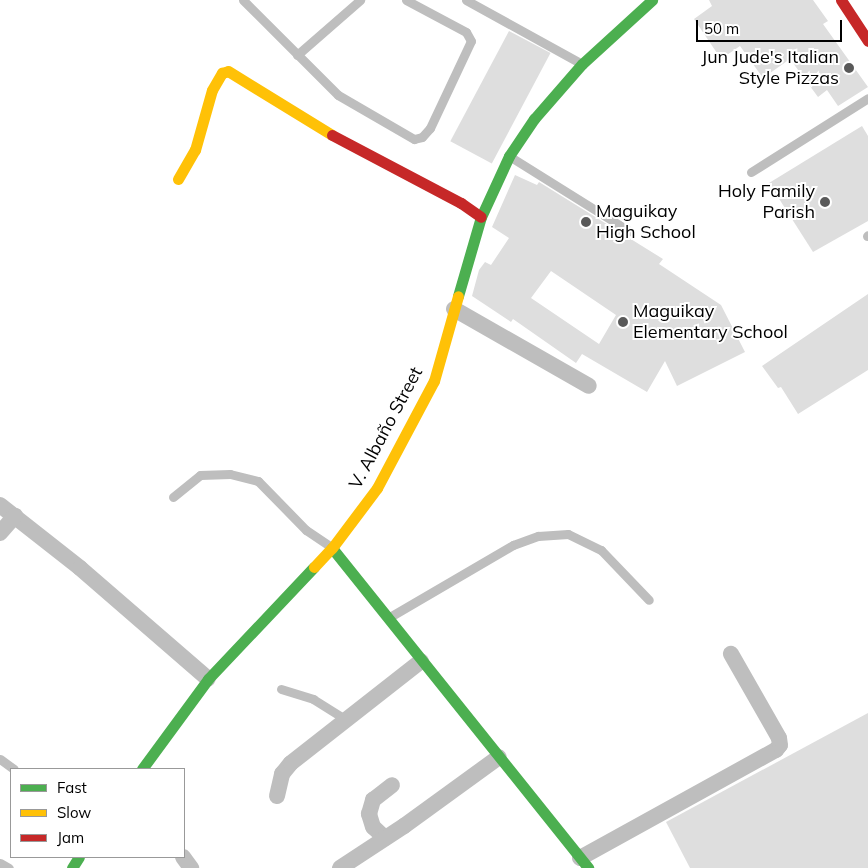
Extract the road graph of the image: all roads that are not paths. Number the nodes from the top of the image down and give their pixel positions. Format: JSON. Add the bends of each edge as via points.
{"nodes":[{"id":1,"x":243,"y":0,"type":"edge"},
{"id":2,"x":360,"y":0,"type":"edge"},
{"id":3,"x":406,"y":0,"type":"edge"},
{"id":4,"x":466,"y":0,"type":"edge"},
{"id":5,"x":652,"y":0,"type":"edge"},
{"id":6,"x":841,"y":0,"type":"edge"},
{"id":7,"x":868,"y":41,"type":"edge"},
{"id":8,"x":298,"y":55,"type":"junction"},
{"id":9,"x":582,"y":64,"type":"junction"},
{"id":10,"x":868,"y":98,"type":"edge"},
{"id":11,"x":509,"y":156,"type":"junction"},
{"id":12,"x":751,"y":172,"type":"dead end"},
{"id":13,"x":178,"y":179,"type":"dead end"},
{"id":14,"x":481,"y":217,"type":"junction"},
{"id":15,"x":629,"y":231,"type":"dead end"},
{"id":16,"x":454,"y":309,"type":"junction"},
{"id":17,"x":589,"y":386,"type":"dead end"},
{"id":18,"x":173,"y":497,"type":"dead end"},
{"id":19,"x":0,"y":505,"type":"edge"},
{"id":20,"x":15,"y":516,"type":"junction"},
{"id":21,"x":0,"y":533,"type":"edge"},
{"id":22,"x":332,"y":548,"type":"junction"},
{"id":23,"x":649,"y":600,"type":"dead end"},
{"id":24,"x":388,"y":618,"type":"junction"},
{"id":25,"x":731,"y":654,"type":"dead end"},
{"id":26,"x":421,"y":661,"type":"junction"},
{"id":27,"x":208,"y":679,"type":"junction"},
{"id":28,"x":281,"y":689,"type":"dead end"},
{"id":29,"x":347,"y":720,"type":"junction"},
{"id":30,"x":499,"y":757,"type":"junction"},
{"id":31,"x":0,"y":759,"type":"edge"},
{"id":32,"x":13,"y":768,"type":"edge"},
{"id":33,"x":143,"y":768,"type":"edge"},
{"id":34,"x":392,"y":785,"type":"dead end"},
{"id":35,"x":277,"y":796,"type":"dead end"},
{"id":36,"x":385,"y":838,"type":"junction"},
{"id":37,"x":0,"y":862,"type":"edge"},
{"id":38,"x":584,"y":863,"type":"edge"},
{"id":39,"x":9,"y":868,"type":"edge"},
{"id":40,"x":340,"y":868,"type":"edge"}],
"edges":[{"from":1,"to":8,"type":"lane"},
{"from":2,"to":8,"type":"lane"},
{"from":3,"to":8,"type":"lane","via":[[466,32],[471,40],[430,128],[422,137],[414,139],[338,95]]},
{"from":4,"to":9,"type":"lane"},
{"from":5,"to":9,"type":"street","name":"V. Albaño Street"},
{"from":6,"to":7,"type":"street"},
{"from":9,"to":11,"type":"street","name":"V. Albaño Street","via":[[534,119]]},
{"from":10,"to":12,"type":"lane"},
{"from":11,"to":14,"type":"street","name":"V. Albaño Street"},
{"from":11,"to":15,"type":"lane"},
{"from":13,"to":14,"type":"street","via":[[195,150],[212,90],[222,73],[228,71],[320,129],[461,203]]},
{"from":14,"to":16,"type":"street","name":"V. Albaño Street"},
{"from":16,"to":17,"type":"street"},
{"from":16,"to":22,"type":"street","name":"V. Albaño Street","via":[[434,381],[377,488]]},
{"from":18,"to":22,"type":"lane","via":[[200,475],[230,474],[258,482],[306,530]]},
{"from":19,"to":20,"type":"street"},
{"from":20,"to":21,"type":"street"},
{"from":20,"to":27,"type":"street"},
{"from":22,"to":24,"type":"street"},
{"from":22,"to":27,"type":"street","name":"V. Albaño Street"},
{"from":23,"to":24,"type":"lane","via":[[601,550],[568,534],[548,535],[513,545]]},
{"from":24,"to":26,"type":"street"},
{"from":25,"to":38,"type":"street","via":[[780,745]]},
{"from":26,"to":29,"type":"street"},
{"from":26,"to":30,"type":"street"},
{"from":27,"to":33,"type":"street","name":"V. Albaño Street"},
{"from":28,"to":29,"type":"lane","via":[[313,699]]},
{"from":29,"to":35,"type":"street","via":[[291,763],[282,774]]},
{"from":30,"to":36,"type":"street"},
{"from":30,"to":38,"type":"street"},
{"from":31,"to":32,"type":"lane"},
{"from":34,"to":36,"type":"street","via":[[373,800],[369,814],[373,827]]},
{"from":36,"to":40,"type":"street"},
{"from":37,"to":39,"type":"lane"}]}
